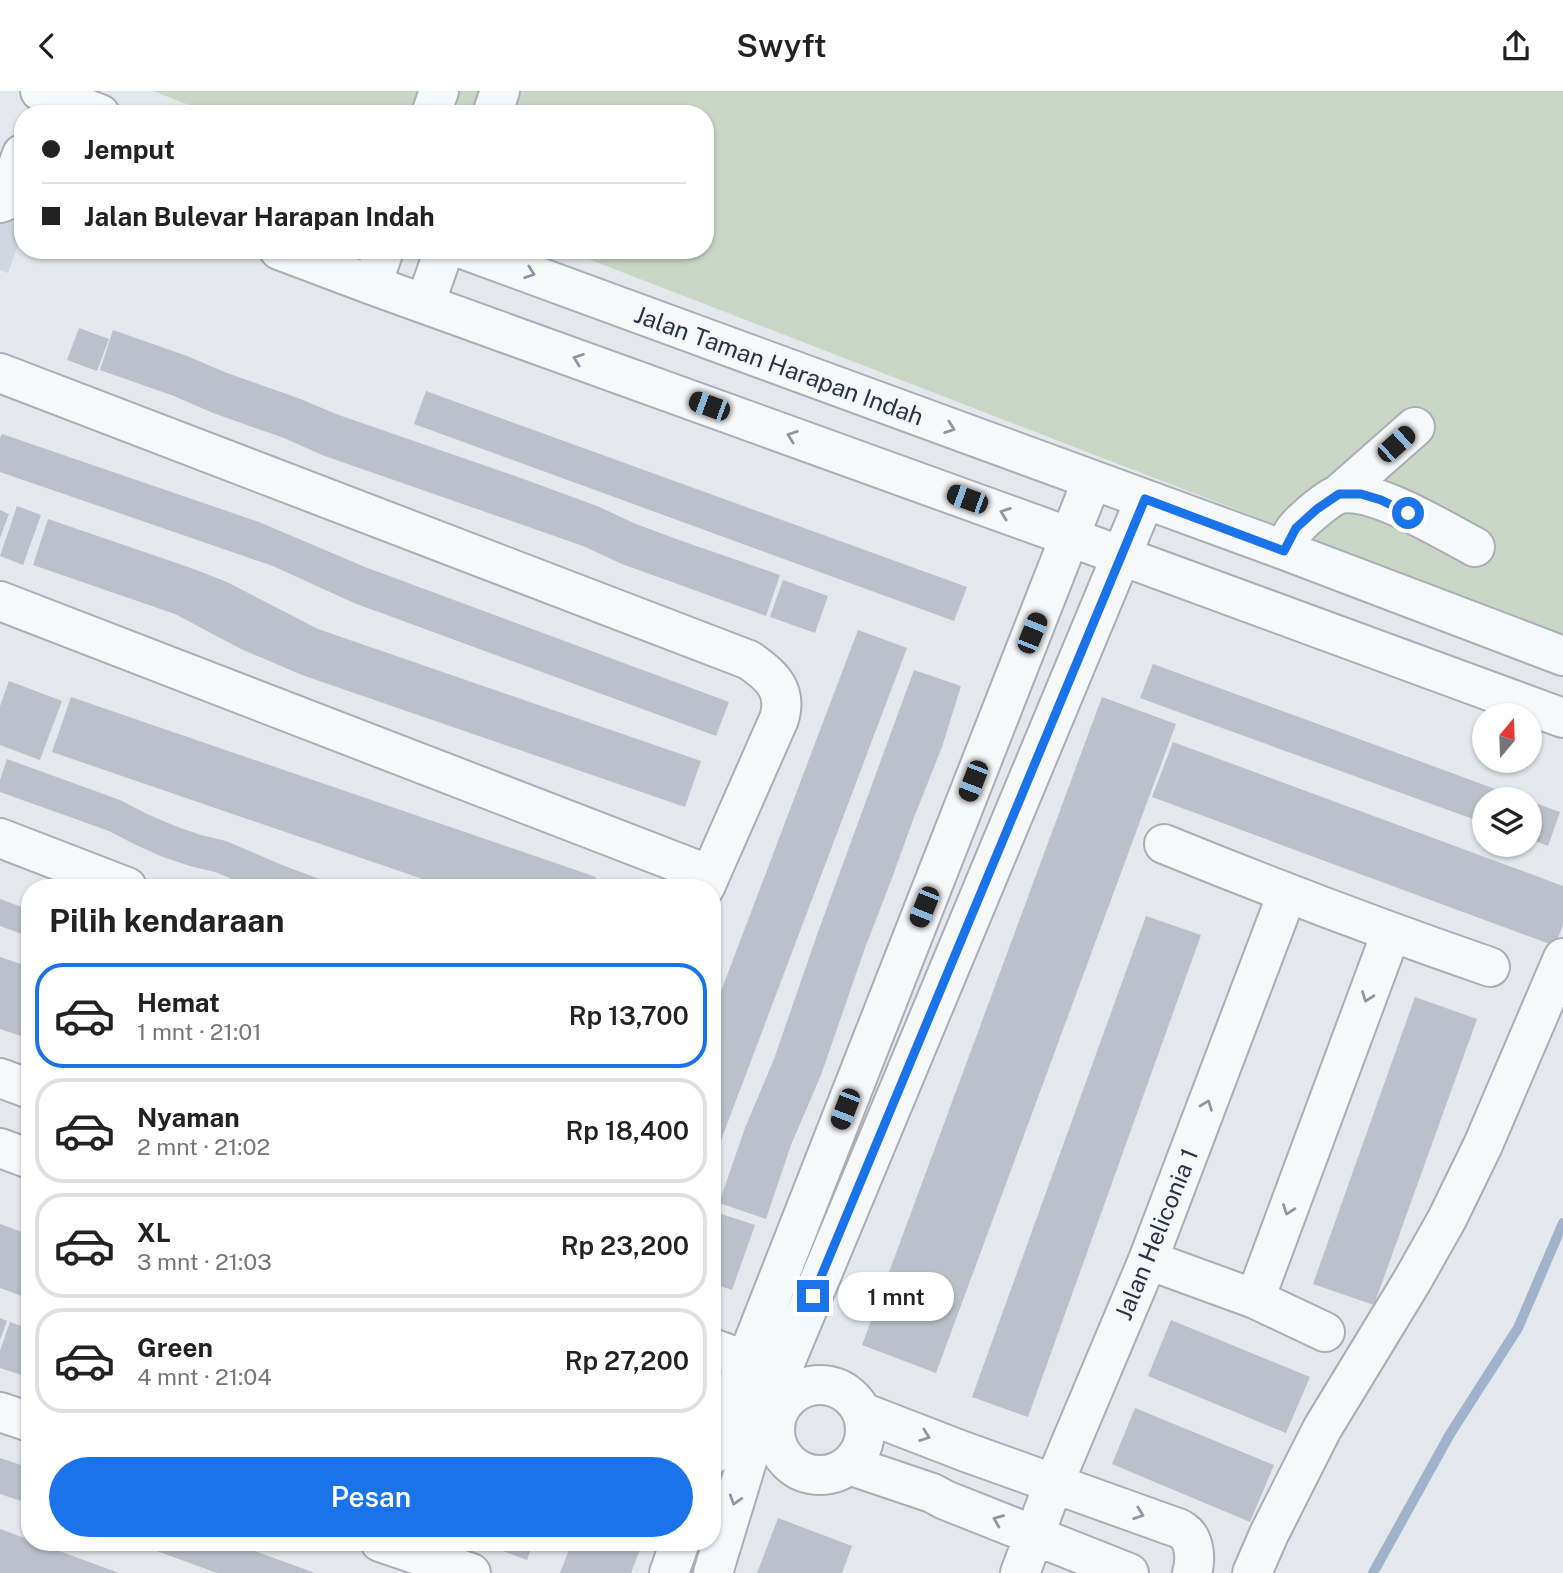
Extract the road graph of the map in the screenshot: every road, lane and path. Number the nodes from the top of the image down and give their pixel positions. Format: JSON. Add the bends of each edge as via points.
{"nodes":[{"id":1,"x":40,"y":91,"type":"edge"},
{"id":2,"x":77,"y":105,"type":"edge"},
{"id":3,"x":14,"y":178,"type":"edge"},
{"id":4,"x":0,"y":203,"type":"edge"},
{"id":5,"x":328,"y":259,"type":"edge"},
{"id":6,"x":441,"y":259,"type":"edge"},
{"id":7,"x":490,"y":259,"type":"edge"},
{"id":8,"x":378,"y":268,"type":"edge"},
{"id":9,"x":425,"y":304,"type":"junction"},
{"id":10,"x":0,"y":373,"type":"edge"},
{"id":11,"x":1415,"y":427,"type":"dead end"},
{"id":12,"x":1092,"y":480,"type":"junction"},
{"id":13,"x":1339,"y":494,"type":"junction"},
{"id":14,"x":1145,"y":499,"type":"junction"},
{"id":15,"x":1070,"y":537,"type":"junction"},
{"id":16,"x":1475,"y":547,"type":"dead end"},
{"id":17,"x":1284,"y":551,"type":"junction"},
{"id":18,"x":1122,"y":556,"type":"junction"},
{"id":19,"x":3,"y":612,"type":"edge"},
{"id":20,"x":1563,"y":656,"type":"edge"},
{"id":21,"x":1563,"y":718,"type":"edge"},
{"id":22,"x":0,"y":838,"type":"edge"},
{"id":23,"x":1164,"y":844,"type":"dead end"},
{"id":24,"x":106,"y":879,"type":"edge"},
{"id":25,"x":703,"y":879,"type":"edge"},
{"id":26,"x":709,"y":879,"type":"edge"},
{"id":27,"x":1287,"y":894,"type":"junction"},
{"id":28,"x":1391,"y":933,"type":"junction"},
{"id":29,"x":1563,"y":957,"type":"edge"},
{"id":30,"x":1490,"y":967,"type":"dead end"},
{"id":31,"x":0,"y":1078,"type":"edge"},
{"id":32,"x":21,"y":1086,"type":"edge"},
{"id":33,"x":0,"y":1148,"type":"edge"},
{"id":34,"x":21,"y":1156,"type":"edge"},
{"id":35,"x":1148,"y":1260,"type":"junction"},
{"id":36,"x":1255,"y":1299,"type":"junction"},
{"id":37,"x":1325,"y":1332,"type":"dead end"},
{"id":38,"x":746,"y":1360,"type":"edge"},
{"id":39,"x":822,"y":1385,"type":"junction"},
{"id":40,"x":0,"y":1412,"type":"edge"},
{"id":41,"x":862,"y":1412,"type":"junction"},
{"id":42,"x":21,"y":1419,"type":"edge"},
{"id":43,"x":736,"y":1436,"type":"edge"},
{"id":44,"x":963,"y":1451,"type":"junction"},
{"id":45,"x":849,"y":1465,"type":"junction"},
{"id":46,"x":1054,"y":1483,"type":"junction"},
{"id":47,"x":945,"y":1500,"type":"junction"},
{"id":48,"x":721,"y":1525,"type":"edge"},
{"id":49,"x":1034,"y":1535,"type":"junction"},
{"id":50,"x":398,"y":1551,"type":"edge"},
{"id":51,"x":678,"y":1551,"type":"edge"},
{"id":52,"x":717,"y":1551,"type":"edge"},
{"id":53,"x":431,"y":1567,"type":"edge"},
{"id":54,"x":471,"y":1573,"type":"edge"},
{"id":55,"x":669,"y":1573,"type":"edge"},
{"id":56,"x":713,"y":1573,"type":"edge"},
{"id":57,"x":1020,"y":1573,"type":"edge"},
{"id":58,"x":1129,"y":1573,"type":"edge"},
{"id":59,"x":1192,"y":1573,"type":"edge"},
{"id":60,"x":1252,"y":1573,"type":"edge"}],
"edges":[{"from":1,"to":2,"type":"street"},
{"from":3,"to":4,"type":"street"},
{"from":5,"to":8,"type":"street"},
{"from":6,"to":9,"type":"street"},
{"from":7,"to":12,"type":"street","name":"Jalan Taman Harapan Indah","one_way":true},
{"from":8,"to":9,"type":"street"},
{"from":15,"to":9,"type":"street","one_way":true},
{"from":10,"to":26,"type":"street","via":[[749,660],[767,672],[782,695],[783,707]]},
{"from":11,"to":13,"type":"street"},
{"from":12,"to":14,"type":"street","name":"Jalan Taman Harapan Indah"},
{"from":12,"to":15,"type":"street"},
{"from":13,"to":16,"type":"street","via":[[1381,500]]},
{"from":13,"to":17,"type":"street","via":[[1296,528]]},
{"from":14,"to":17,"type":"street","name":"Jalan Taman Harapan Indah"},
{"from":14,"to":18,"type":"street"},
{"from":15,"to":18,"type":"street"},
{"from":15,"to":38,"type":"street"},
{"from":17,"to":20,"type":"street","name":"Jalan Taman Harapan Indah"},
{"from":18,"to":21,"type":"street"},
{"from":18,"to":38,"type":"street"},
{"from":19,"to":25,"type":"street"},
{"from":22,"to":24,"type":"street"},
{"from":23,"to":27,"type":"street"},
{"from":27,"to":28,"type":"street"},
{"from":35,"to":27,"type":"street","name":"Jalan Heliconia 1","one_way":true},
{"from":28,"to":30,"type":"street"},
{"from":28,"to":36,"type":"street","one_way":true},
{"from":29,"to":60,"type":"street","via":[[1447,1219],[1322,1429]]},
{"from":31,"to":32,"type":"street"},
{"from":33,"to":34,"type":"street"},
{"from":35,"to":36,"type":"street"},
{"from":35,"to":46,"type":"street","name":"Jalan Heliconia 1"},
{"from":36,"to":37,"type":"street"},
{"from":38,"to":39,"type":"street"},
{"from":38,"to":43,"type":"street"},
{"from":39,"to":41,"type":"street","via":[[845,1393]]},
{"from":39,"to":43,"type":"street","via":[[789,1396],[774,1426]]},
{"from":40,"to":42,"type":"street"},
{"from":41,"to":44,"type":"street","one_way":true},
{"from":41,"to":45,"type":"street","via":[[864,1441]]},
{"from":43,"to":45,"type":"street","via":[[807,1473],[829,1474]]},
{"from":43,"to":48,"type":"street","one_way":true},
{"from":44,"to":46,"type":"street"},
{"from":44,"to":47,"type":"street"},
{"from":45,"to":47,"type":"street"},
{"from":46,"to":49,"type":"street","name":"Jalan Heliconia 1"},
{"from":46,"to":59,"type":"street","one_way":true,"via":[[1185,1532],[1195,1556]]},
{"from":49,"to":47,"type":"street","one_way":true},
{"from":49,"to":57,"type":"street","name":"Jalan Heliconia 1"},
{"from":49,"to":58,"type":"street"},
{"from":50,"to":53,"type":"street"},
{"from":51,"to":55,"type":"street"},
{"from":52,"to":56,"type":"street","one_way":true},
{"from":53,"to":54,"type":"street"}]}
